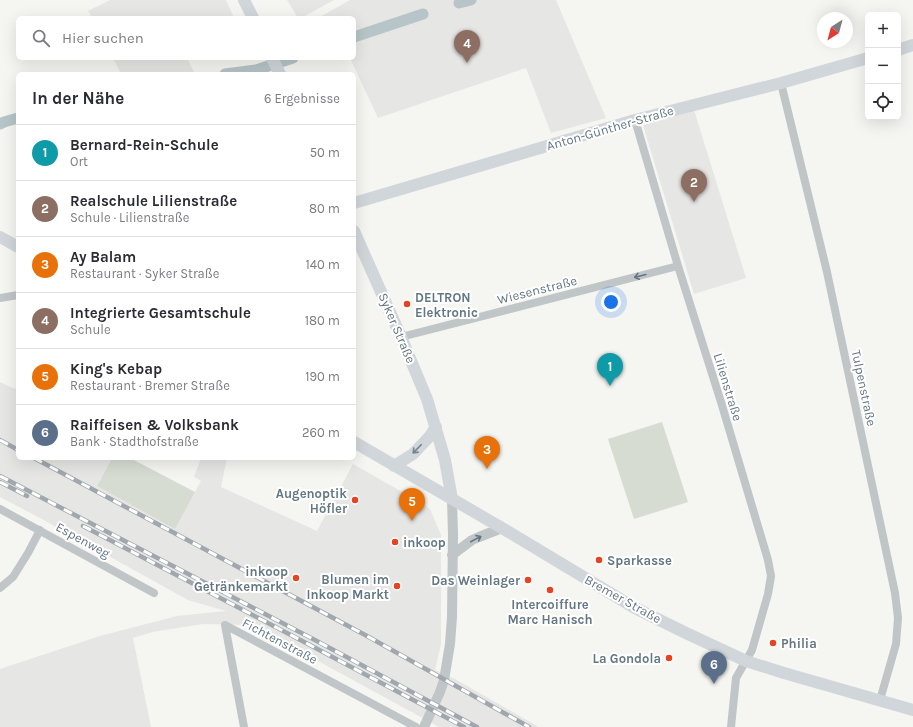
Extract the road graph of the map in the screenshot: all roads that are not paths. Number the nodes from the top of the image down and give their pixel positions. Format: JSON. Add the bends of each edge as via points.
{"nodes":[{"id":1,"x":244,"y":0,"type":"edge"},
{"id":2,"x":252,"y":16,"type":"edge"},
{"id":3,"x":913,"y":45,"type":"edge"},
{"id":4,"x":901,"y":49,"type":"edge"},
{"id":5,"x":865,"y":59,"type":"edge"},
{"id":6,"x":273,"y":60,"type":"edge"},
{"id":7,"x":279,"y":72,"type":"edge"},
{"id":8,"x":781,"y":82,"type":"junction"},
{"id":9,"x":635,"y":120,"type":"junction"},
{"id":10,"x":356,"y":202,"type":"edge"},
{"id":11,"x":356,"y":236,"type":"edge"},
{"id":12,"x":0,"y":237,"type":"edge"},
{"id":13,"x":16,"y":246,"type":"edge"},
{"id":14,"x":678,"y":266,"type":"junction"},
{"id":15,"x":16,"y":295,"type":"edge"},
{"id":16,"x":0,"y":298,"type":"edge"},
{"id":17,"x":401,"y":337,"type":"junction"},
{"id":18,"x":436,"y":427,"type":"junction"},
{"id":19,"x":356,"y":443,"type":"edge"},
{"id":20,"x":394,"y":466,"type":"junction"},
{"id":21,"x":452,"y":499,"type":"junction"},
{"id":22,"x":0,"y":509,"type":"edge"},
{"id":23,"x":502,"y":528,"type":"junction"},
{"id":24,"x":40,"y":530,"type":"junction"},
{"id":25,"x":452,"y":555,"type":"junction"},
{"id":26,"x":0,"y":588,"type":"edge"},
{"id":27,"x":154,"y":593,"type":"dead end"},
{"id":28,"x":746,"y":660,"type":"junction"},
{"id":29,"x":880,"y":700,"type":"junction"},
{"id":30,"x":913,"y":710,"type":"edge"},
{"id":31,"x":244,"y":727,"type":"edge"},
{"id":32,"x":416,"y":727,"type":"edge"},
{"id":33,"x":424,"y":727,"type":"edge"},
{"id":34,"x":731,"y":727,"type":"edge"}],
"edges":[{"from":1,"to":2,"type":"main road"},
{"from":3,"to":4,"type":"main road"},
{"from":5,"to":8,"type":"main road","name":"Anton-Günther-Straße"},
{"from":6,"to":7,"type":"main road"},
{"from":8,"to":9,"type":"main road","name":"Anton-Günther-Straße"},
{"from":8,"to":29,"type":"street","name":"Tulpenstraße","via":[[828,272],[895,593],[898,618],[896,644]]},
{"from":9,"to":10,"type":"main road","name":"Anton-Günther-Straße"},
{"from":9,"to":14,"type":"street","name":"Lilienstraße"},
{"from":11,"to":17,"type":"main road","name":"Syker Straße"},
{"from":12,"to":13,"type":"main road"},
{"from":14,"to":17,"type":"street","name":"Wiesenstraße","one_way":true},
{"from":14,"to":28,"type":"street","name":"Lilienstraße","via":[[771,576],[752,650]]},
{"from":15,"to":16,"type":"street"},
{"from":17,"to":18,"type":"main road","name":"Syker Straße"},
{"from":18,"to":20,"type":"main road","one_way":true,"via":[[414,454]]},
{"from":18,"to":21,"type":"main road","name":"Syker Straße","via":[[446,460]]},
{"from":19,"to":20,"type":"main road","name":"Bremer Straße"},
{"from":20,"to":21,"type":"main road","name":"Bremer Straße"},
{"from":21,"to":23,"type":"main road","name":"Bremer Straße"},
{"from":21,"to":25,"type":"street"},
{"from":22,"to":24,"type":"street","name":"Espenweg"},
{"from":25,"to":23,"type":"street","one_way":true,"via":[[472,540]]},
{"from":23,"to":28,"type":"main road","name":"Bremer Straße","via":[[636,608]]},
{"from":24,"to":26,"type":"street","via":[[13,577]]},
{"from":24,"to":27,"type":"street","name":"Espenweg"},
{"from":25,"to":33,"type":"street","via":[[450,644],[444,680]]},
{"from":28,"to":29,"type":"main road","name":"Bremer Straße"},
{"from":28,"to":34,"type":"street","name":"Lilienstraße","via":[[736,678]]},
{"from":29,"to":30,"type":"main road","name":"Bremer Straße"},
{"from":31,"to":32,"type":"street","name":"Fichtenstraße","via":[[225,625]]}]}
